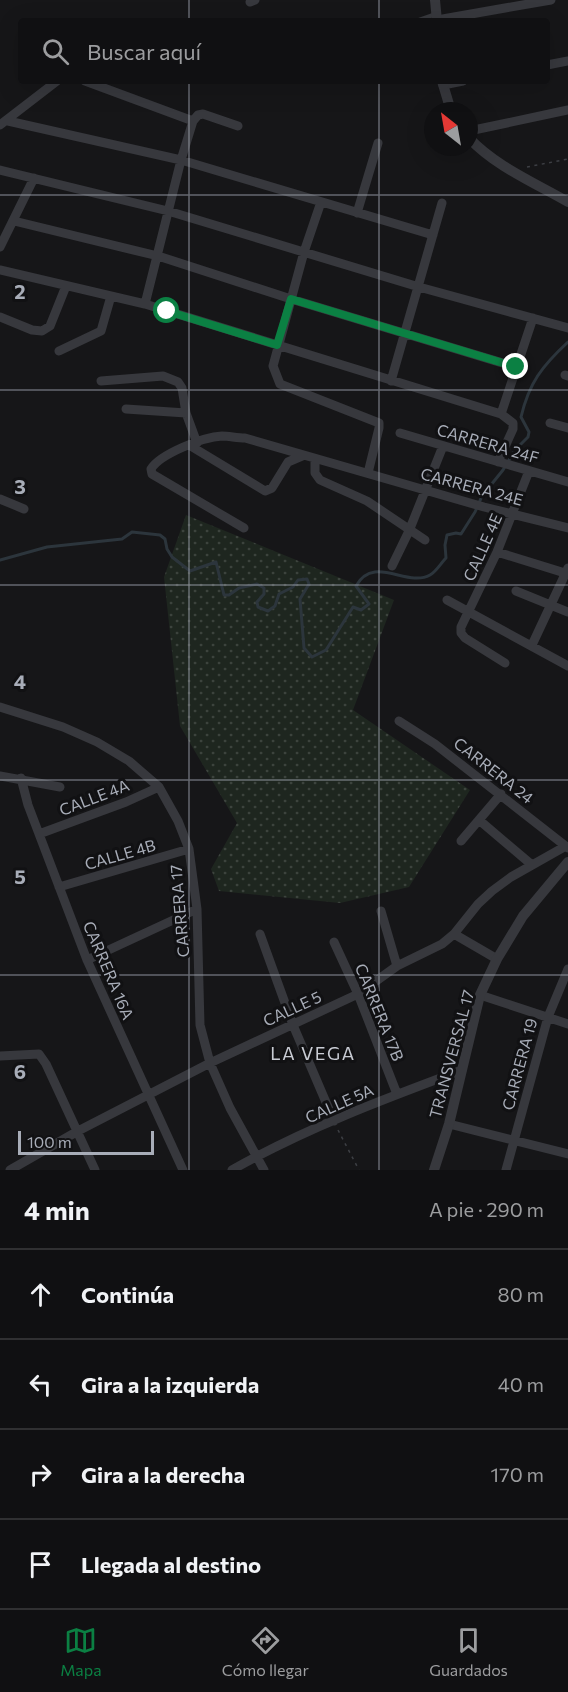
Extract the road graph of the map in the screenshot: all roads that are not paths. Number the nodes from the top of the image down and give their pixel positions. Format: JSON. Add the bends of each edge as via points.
{"nodes":[{"id":1,"x":435,"y":0,"type":"edge"},
{"id":2,"x":551,"y":0,"type":"edge"},
{"id":3,"x":437,"y":18,"type":"edge"},
{"id":4,"x":568,"y":61,"type":"edge"},
{"id":5,"x":550,"y":64,"type":"edge"},
{"id":6,"x":53,"y":84,"type":"edge"},
{"id":7,"x":93,"y":84,"type":"edge"},
{"id":8,"x":443,"y":84,"type":"edge"},
{"id":9,"x":448,"y":102,"type":"edge"},
{"id":10,"x":568,"y":110,"type":"edge"},
{"id":11,"x":194,"y":121,"type":"junction"},
{"id":12,"x":4,"y":123,"type":"edge"},
{"id":13,"x":238,"y":126,"type":"dead end"},
{"id":14,"x":478,"y":129,"type":"edge"},
{"id":15,"x":378,"y":142,"type":"dead end"},
{"id":16,"x":478,"y":146,"type":"edge"},
{"id":17,"x":181,"y":160,"type":"junction"},
{"id":18,"x":0,"y":170,"type":"edge"},
{"id":19,"x":34,"y":178,"type":"junction"},
{"id":20,"x":321,"y":202,"type":"junction"},
{"id":21,"x":442,"y":202,"type":"dead end"},
{"id":22,"x":568,"y":202,"type":"edge"},
{"id":23,"x":168,"y":211,"type":"junction"},
{"id":24,"x":357,"y":213,"type":"junction"},
{"id":25,"x":14,"y":221,"type":"junction"},
{"id":26,"x":433,"y":235,"type":"junction"},
{"id":27,"x":0,"y":247,"type":"edge"},
{"id":28,"x":304,"y":252,"type":"junction"},
{"id":29,"x":158,"y":256,"type":"junction"},
{"id":30,"x":0,"y":270,"type":"edge"},
{"id":31,"x":66,"y":286,"type":"junction"},
{"id":32,"x":419,"y":287,"type":"junction"},
{"id":33,"x":111,"y":296,"type":"junction"},
{"id":34,"x":291,"y":299,"type":"junction"},
{"id":35,"x":144,"y":304,"type":"junction"},
{"id":36,"x":0,"y":317,"type":"edge"},
{"id":37,"x":532,"y":318,"type":"junction"},
{"id":38,"x":567,"y":328,"type":"edge"},
{"id":39,"x":403,"y":333,"type":"junction"},
{"id":40,"x":277,"y":345,"type":"junction"},
{"id":41,"x":59,"y":351,"type":"dead end"},
{"id":42,"x":516,"y":367,"type":"junction"},
{"id":43,"x":100,"y":381,"type":"dead end"},
{"id":44,"x":391,"y":381,"type":"junction"},
{"id":45,"x":126,"y":409,"type":"dead end"},
{"id":46,"x":186,"y":413,"type":"junction"},
{"id":47,"x":501,"y":414,"type":"junction"},
{"id":48,"x":550,"y":423,"type":"dead end"},
{"id":49,"x":568,"y":428,"type":"edge"},
{"id":50,"x":400,"y":433,"type":"dead end"},
{"id":51,"x":193,"y":444,"type":"junction"},
{"id":52,"x":443,"y":446,"type":"junction"},
{"id":53,"x":302,"y":456,"type":"junction"},
{"id":54,"x":315,"y":459,"type":"junction"},
{"id":55,"x":503,"y":464,"type":"junction"},
{"id":56,"x":529,"y":471,"type":"junction"},
{"id":57,"x":368,"y":473,"type":"junction"},
{"id":58,"x":568,"y":482,"type":"edge"},
{"id":59,"x":426,"y":489,"type":"junction"},
{"id":60,"x":0,"y":499,"type":"edge"},
{"id":61,"x":24,"y":509,"type":"dead end"},
{"id":62,"x":514,"y":513,"type":"junction"},
{"id":63,"x":244,"y":528,"type":"dead end"},
{"id":64,"x":568,"y":528,"type":"edge"},
{"id":65,"x":409,"y":531,"type":"junction"},
{"id":66,"x":425,"y":540,"type":"dead end"},
{"id":67,"x":497,"y":552,"type":"junction"},
{"id":68,"x":392,"y":566,"type":"dead end"},
{"id":69,"x":567,"y":572,"type":"edge"},
{"id":70,"x":516,"y":591,"type":"dead end"},
{"id":71,"x":447,"y":600,"type":"dead end"},
{"id":72,"x":552,"y":605,"type":"junction"},
{"id":73,"x":470,"y":612,"type":"junction"},
{"id":74,"x":568,"y":612,"type":"edge"},
{"id":75,"x":532,"y":645,"type":"junction"},
{"id":76,"x":505,"y":663,"type":"dead end"},
{"id":77,"x":568,"y":666,"type":"edge"},
{"id":78,"x":0,"y":707,"type":"edge"},
{"id":79,"x":399,"y":721,"type":"dead end"},
{"id":80,"x":0,"y":776,"type":"edge"},
{"id":81,"x":21,"y":778,"type":"junction"},
{"id":82,"x":60,"y":787,"type":"dead end"},
{"id":83,"x":159,"y":787,"type":"junction"},
{"id":84,"x":501,"y":794,"type":"junction"},
{"id":85,"x":479,"y":820,"type":"junction"},
{"id":86,"x":39,"y":834,"type":"junction"},
{"id":87,"x":461,"y":841,"type":"dead end"},
{"id":88,"x":567,"y":847,"type":"edge"},
{"id":89,"x":189,"y":849,"type":"junction"},
{"id":90,"x":568,"y":862,"type":"edge"},
{"id":91,"x":532,"y":865,"type":"junction"},
{"id":92,"x":59,"y":887,"type":"junction"},
{"id":93,"x":197,"y":909,"type":"junction"},
{"id":94,"x":381,"y":911,"type":"dead end"},
{"id":95,"x":260,"y":934,"type":"dead end"},
{"id":96,"x":454,"y":934,"type":"junction"},
{"id":97,"x":334,"y":942,"type":"dead end"},
{"id":98,"x":497,"y":958,"type":"junction"},
{"id":99,"x":87,"y":960,"type":"junction"},
{"id":100,"x":397,"y":966,"type":"junction"},
{"id":101,"x":568,"y":969,"type":"edge"},
{"id":102,"x":358,"y":994,"type":"junction"},
{"id":103,"x":480,"y":995,"type":"junction"},
{"id":104,"x":548,"y":1017,"type":"junction"},
{"id":105,"x":568,"y":1024,"type":"edge"},
{"id":106,"x":293,"y":1025,"type":"junction"},
{"id":107,"x":0,"y":1056,"type":"edge"},
{"id":108,"x":210,"y":1063,"type":"junction"},
{"id":109,"x":462,"y":1070,"type":"junction"},
{"id":110,"x":148,"y":1094,"type":"junction"},
{"id":111,"x":398,"y":1094,"type":"junction"},
{"id":112,"x":334,"y":1121,"type":"junction"},
{"id":113,"x":449,"y":1124,"type":"junction"},
{"id":114,"x":78,"y":1131,"type":"junction"},
{"id":115,"x":515,"y":1139,"type":"junction"},
{"id":116,"x":568,"y":1154,"type":"edge"},
{"id":117,"x":256,"y":1156,"type":"junction"},
{"id":118,"x":10,"y":1170,"type":"edge"},
{"id":119,"x":95,"y":1170,"type":"edge"},
{"id":120,"x":183,"y":1170,"type":"edge"},
{"id":121,"x":232,"y":1170,"type":"edge"},
{"id":122,"x":264,"y":1170,"type":"edge"},
{"id":123,"x":434,"y":1170,"type":"edge"},
{"id":124,"x":506,"y":1170,"type":"edge"}],
"edges":[{"from":1,"to":3,"type":"street"},
{"from":2,"to":3,"type":"street"},
{"from":4,"to":5,"type":"street"},
{"from":6,"to":12,"type":"street"},
{"from":7,"to":11,"type":"street"},
{"from":8,"to":9,"type":"street"},
{"from":10,"to":14,"type":"street"},
{"from":11,"to":13,"type":"street","via":[[203,114]]},
{"from":11,"to":17,"type":"street"},
{"from":12,"to":17,"type":"street"},
{"from":15,"to":24,"type":"street"},
{"from":16,"to":22,"type":"street","via":[[511,170]]},
{"from":17,"to":20,"type":"street"},
{"from":17,"to":23,"type":"street"},
{"from":18,"to":19,"type":"street"},
{"from":19,"to":23,"type":"street"},
{"from":19,"to":25,"type":"street"},
{"from":20,"to":24,"type":"street"},
{"from":20,"to":28,"type":"street"},
{"from":21,"to":26,"type":"street"},
{"from":23,"to":28,"type":"street"},
{"from":23,"to":29,"type":"street"},
{"from":24,"to":26,"type":"street"},
{"from":25,"to":27,"type":"street"},
{"from":25,"to":29,"type":"street"},
{"from":26,"to":32,"type":"street"},
{"from":28,"to":32,"type":"street"},
{"from":28,"to":34,"type":"street"},
{"from":29,"to":34,"type":"street"},
{"from":29,"to":35,"type":"street"},
{"from":30,"to":31,"type":"street"},
{"from":31,"to":33,"type":"street"},
{"from":31,"to":36,"type":"street","via":[[50,326],[42,331]]},
{"from":32,"to":37,"type":"street"},
{"from":32,"to":39,"type":"street"},
{"from":33,"to":35,"type":"street"},
{"from":33,"to":41,"type":"street","via":[[102,331]]},
{"from":34,"to":39,"type":"street"},
{"from":34,"to":40,"type":"street"},
{"from":35,"to":40,"type":"street"},
{"from":37,"to":38,"type":"street"},
{"from":37,"to":42,"type":"street"},
{"from":39,"to":42,"type":"street"},
{"from":39,"to":44,"type":"street"},
{"from":40,"to":44,"type":"street"},
{"from":40,"to":57,"type":"street","via":[[273,366],[280,384],[378,423]]},
{"from":42,"to":47,"type":"street"},
{"from":43,"to":46,"type":"street","via":[[162,376],[172,379],[182,388]]},
{"from":44,"to":47,"type":"street"},
{"from":45,"to":46,"type":"street"},
{"from":46,"to":51,"type":"street"},
{"from":47,"to":55,"type":"street","via":[[513,423]]},
{"from":48,"to":49,"type":"street"},
{"from":50,"to":52,"type":"street","name":"CARRERA 24F"},
{"from":51,"to":53,"type":"street","name":"CARRERA 24E","via":[[220,436],[245,438]]},
{"from":51,"to":53,"type":"street","via":[[265,491],[272,488],[288,462]]},
{"from":51,"to":63,"type":"street","via":[[161,458],[152,474]]},
{"from":52,"to":55,"type":"street","name":"CARRERA 24F"},
{"from":52,"to":59,"type":"street"},
{"from":53,"to":54,"type":"street","name":"CARRERA 24E"},
{"from":54,"to":57,"type":"street","name":"CARRERA 24E"},
{"from":54,"to":65,"type":"street","via":[[315,472],[320,480],[367,501]]},
{"from":55,"to":56,"type":"street","name":"CARRERA 24F"},
{"from":56,"to":58,"type":"street","name":"CARRERA 24F"},
{"from":56,"to":62,"type":"street","name":"CALLE 4E"},
{"from":57,"to":59,"type":"street","name":"CARRERA 24E"},
{"from":59,"to":62,"type":"street","name":"CARRERA 24E"},
{"from":59,"to":65,"type":"street"},
{"from":60,"to":61,"type":"street"},
{"from":62,"to":64,"type":"street","name":"CARRERA 24E"},
{"from":62,"to":67,"type":"street","name":"CALLE 4E"},
{"from":65,"to":66,"type":"street"},
{"from":65,"to":68,"type":"street"},
{"from":67,"to":69,"type":"street"},
{"from":67,"to":73,"type":"street","name":"CALLE 4E"},
{"from":69,"to":72,"type":"street"},
{"from":70,"to":72,"type":"street"},
{"from":71,"to":73,"type":"street"},
{"from":72,"to":74,"type":"street"},
{"from":72,"to":75,"type":"street"},
{"from":73,"to":75,"type":"street"},
{"from":73,"to":76,"type":"street","name":"CALLE 4E","via":[[461,633]]},
{"from":75,"to":77,"type":"street"},
{"from":78,"to":83,"type":"street","name":"CARRERA 17","via":[[97,742],[129,761]]},
{"from":79,"to":84,"type":"street","name":"CARRERA 24"},
{"from":80,"to":81,"type":"street"},
{"from":81,"to":82,"type":"street"},
{"from":81,"to":86,"type":"street","name":"CARRERA 16A"},
{"from":83,"to":86,"type":"street","name":"CALLE 4A"},
{"from":83,"to":89,"type":"street","name":"CARRERA 17"},
{"from":84,"to":85,"type":"street"},
{"from":84,"to":88,"type":"street","name":"CARRERA 24"},
{"from":85,"to":87,"type":"street"},
{"from":85,"to":91,"type":"street"},
{"from":86,"to":92,"type":"street","name":"CARRERA 16A"},
{"from":88,"to":91,"type":"street","name":"CALLE 5"},
{"from":89,"to":92,"type":"street","name":"CALLE 4B"},
{"from":89,"to":93,"type":"street","name":"CARRERA 17"},
{"from":90,"to":98,"type":"street","name":"TRANSVERSAL 17","via":[[523,916]]},
{"from":91,"to":96,"type":"street","name":"CALLE 5","via":[[492,891]]},
{"from":92,"to":99,"type":"street","name":"CARRERA 16A"},
{"from":93,"to":99,"type":"street"},
{"from":93,"to":108,"type":"street","name":"CARRERA 17","via":[[200,1026]]},
{"from":94,"to":100,"type":"street"},
{"from":95,"to":106,"type":"street"},
{"from":96,"to":98,"type":"street"},
{"from":96,"to":100,"type":"street","name":"CALLE 5","via":[[431,951]]},
{"from":97,"to":102,"type":"street","name":"CARRERA 17B"},
{"from":98,"to":103,"type":"street","name":"TRANSVERSAL 17"},
{"from":99,"to":110,"type":"street","name":"CARRERA 16A"},
{"from":100,"to":102,"type":"street","name":"CALLE 5"},
{"from":101,"to":104,"type":"street","name":"CARRERA 19"},
{"from":102,"to":106,"type":"street","name":"CALLE 5"},
{"from":102,"to":111,"type":"street","name":"CARRERA 17B"},
{"from":103,"to":104,"type":"street"},
{"from":103,"to":109,"type":"street","name":"TRANSVERSAL 17"},
{"from":104,"to":105,"type":"street"},
{"from":104,"to":115,"type":"street","name":"CARRERA 19"},
{"from":106,"to":108,"type":"street","name":"CALLE 5"},
{"from":106,"to":112,"type":"street"},
{"from":107,"to":114,"type":"street","via":[[39,1054]]},
{"from":108,"to":110,"type":"street","name":"CALLE 5"},
{"from":108,"to":117,"type":"street","name":"CARRERA 17"},
{"from":109,"to":111,"type":"street","name":"CALLE 5A"},
{"from":109,"to":113,"type":"street","name":"TRANSVERSAL 17"},
{"from":110,"to":114,"type":"street","name":"CALLE 5"},
{"from":110,"to":120,"type":"street","name":"CARRERA 16A"},
{"from":111,"to":112,"type":"street","name":"CALLE 5A"},
{"from":112,"to":117,"type":"street","name":"CALLE 5A"},
{"from":113,"to":115,"type":"street"},
{"from":113,"to":123,"type":"street","name":"TRANSVERSAL 17"},
{"from":114,"to":118,"type":"street","name":"CALLE 5"},
{"from":114,"to":119,"type":"street"},
{"from":115,"to":116,"type":"street"},
{"from":115,"to":124,"type":"street","name":"CARRERA 19"},
{"from":117,"to":121,"type":"street","name":"CALLE 5A"},
{"from":117,"to":122,"type":"street","name":"CARRERA 17"}]}
